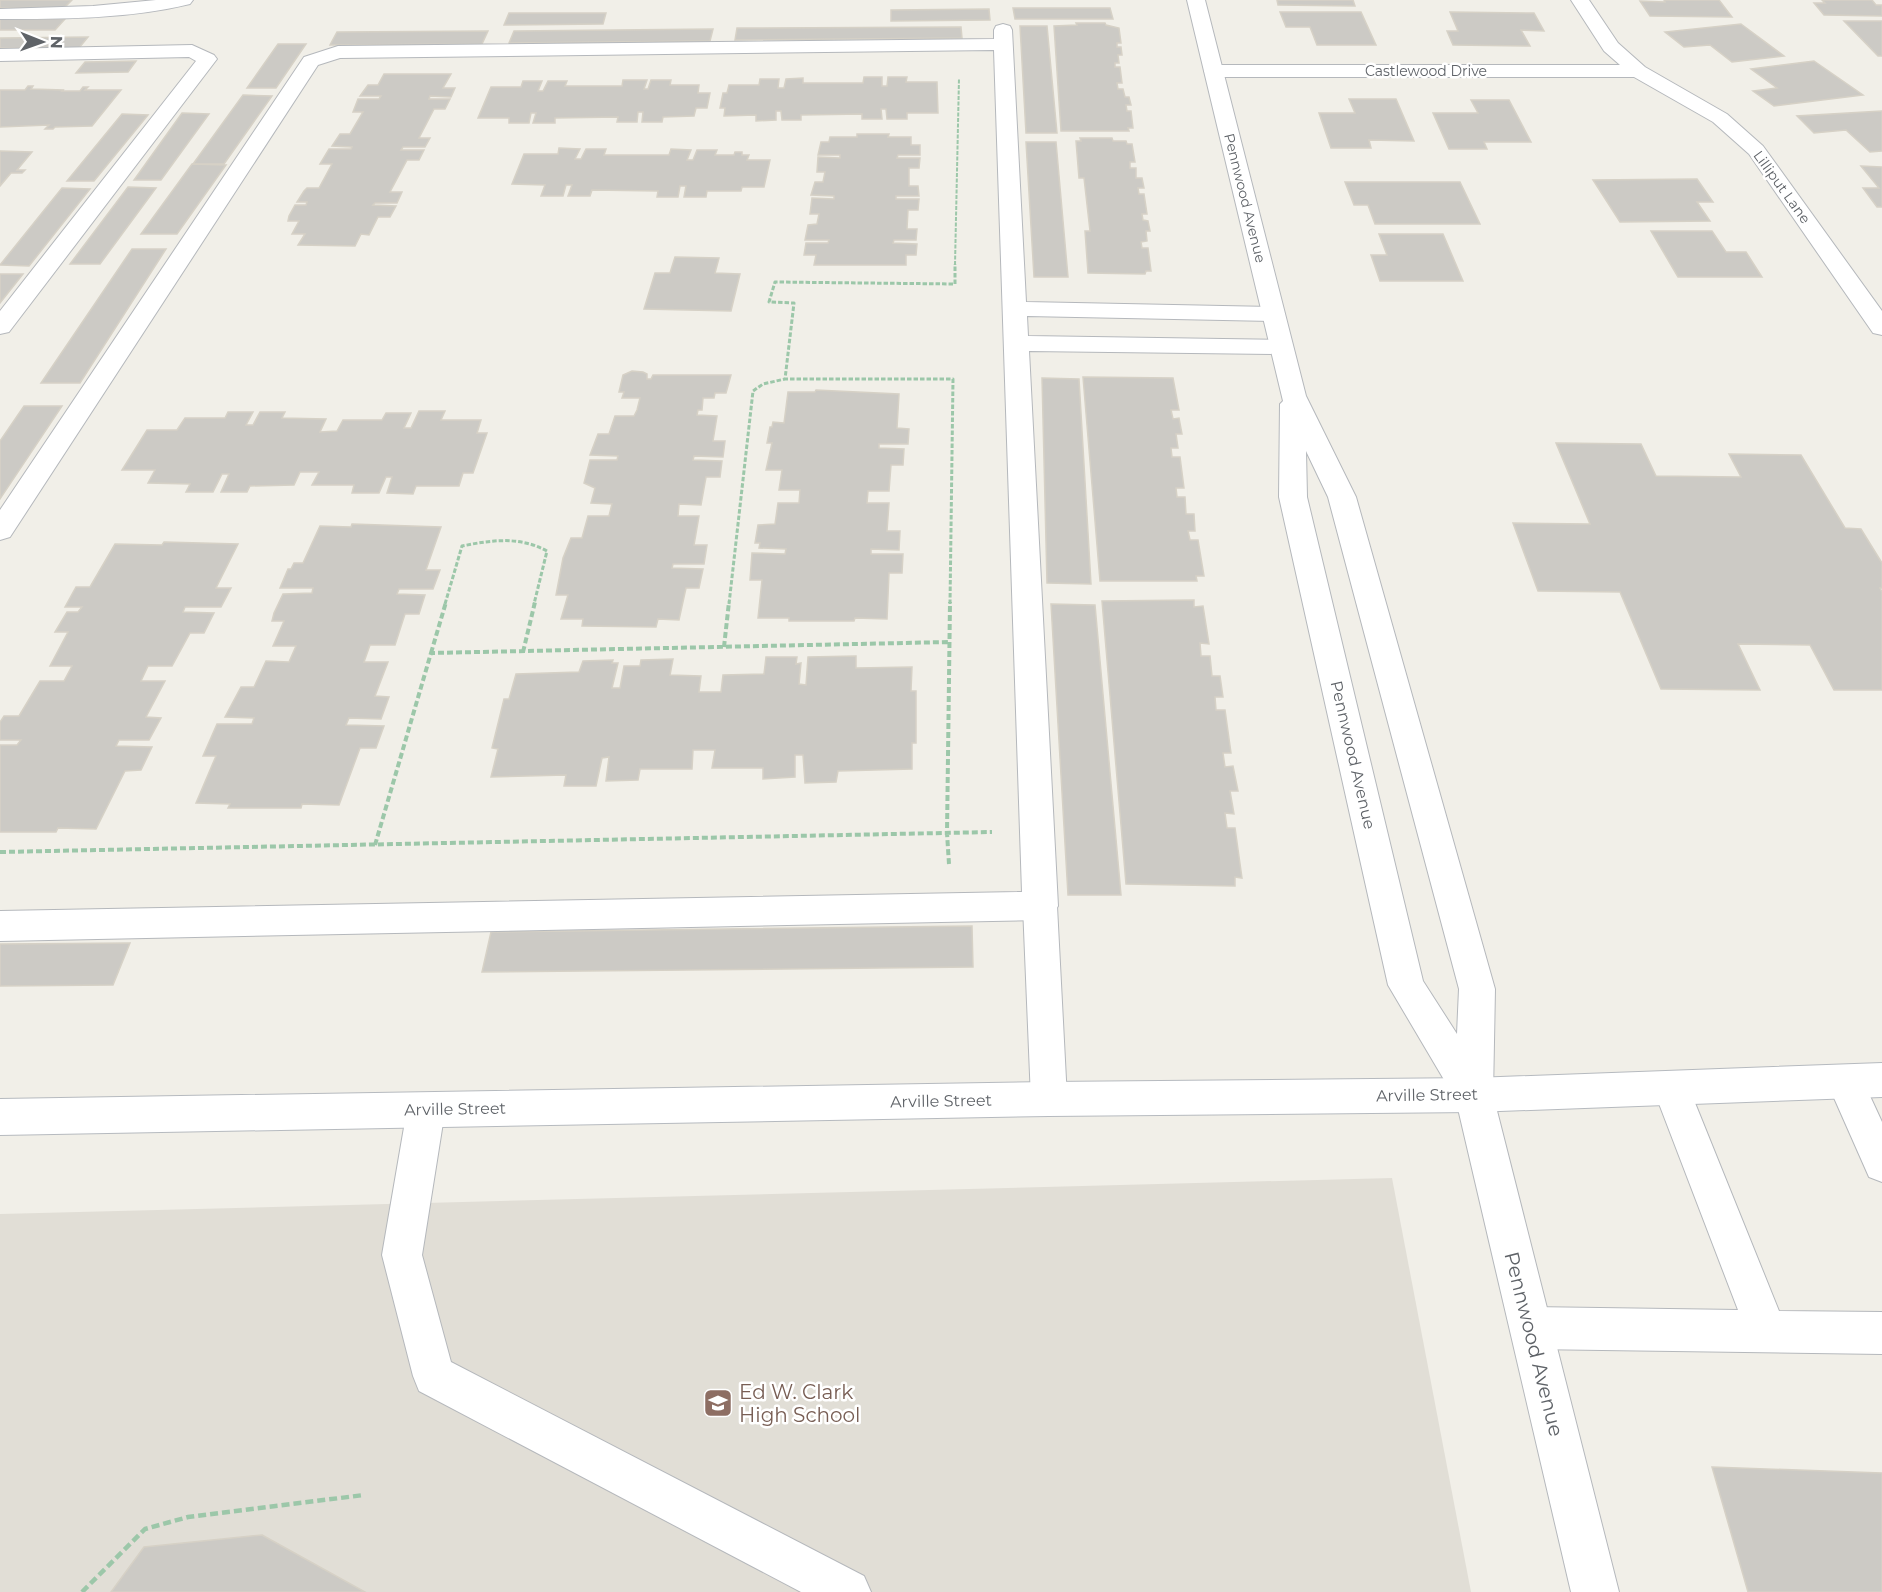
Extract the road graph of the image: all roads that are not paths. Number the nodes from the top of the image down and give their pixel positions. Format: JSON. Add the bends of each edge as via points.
{"nodes":[{"id":1,"x":184,"y":0,"type":"edge"},
{"id":2,"x":1196,"y":0,"type":"edge"},
{"id":3,"x":1580,"y":0,"type":"edge"},
{"id":4,"x":0,"y":14,"type":"edge"},
{"id":5,"x":0,"y":55,"type":"edge"},
{"id":6,"x":1214,"y":71,"type":"junction"},
{"id":7,"x":1638,"y":72,"type":"junction"},
{"id":8,"x":1015,"y":309,"type":"junction"},
{"id":9,"x":1273,"y":314,"type":"junction"},
{"id":10,"x":0,"y":327,"type":"edge"},
{"id":11,"x":1882,"y":328,"type":"edge"},
{"id":12,"x":1017,"y":343,"type":"junction"},
{"id":13,"x":1281,"y":346,"type":"junction"},
{"id":14,"x":1293,"y":396,"type":"junction"},
{"id":15,"x":0,"y":531,"type":"edge"},
{"id":16,"x":1040,"y":906,"type":"junction"},
{"id":17,"x":0,"y":926,"type":"edge"},
{"id":18,"x":1882,"y":1080,"type":"edge"},
{"id":19,"x":1845,"y":1082,"type":"junction"},
{"id":20,"x":1671,"y":1088,"type":"junction"},
{"id":21,"x":1474,"y":1095,"type":"junction"},
{"id":22,"x":1049,"y":1099,"type":"junction"},
{"id":23,"x":426,"y":1110,"type":"junction"},
{"id":24,"x":0,"y":1117,"type":"edge"},
{"id":25,"x":1882,"y":1164,"type":"edge"},
{"id":26,"x":1531,"y":1328,"type":"junction"},
{"id":27,"x":1766,"y":1331,"type":"junction"},
{"id":28,"x":1882,"y":1333,"type":"edge"},
{"id":29,"x":849,"y":1592,"type":"edge"},
{"id":30,"x":1595,"y":1592,"type":"edge"}],
"edges":[{"from":1,"to":4,"type":"street","via":[[72,13]]},
{"from":2,"to":6,"type":"street","name":"Pennwood Avenue"},
{"from":3,"to":7,"type":"street","name":"Lilliput Lane","via":[[1611,47]]},
{"from":5,"to":10,"type":"street","via":[[192,51],[207,59]]},
{"from":6,"to":7,"type":"street","name":"Castlewood Drive"},
{"from":6,"to":9,"type":"street","name":"Pennwood Avenue"},
{"from":7,"to":11,"type":"street","name":"Lilliput Lane","via":[[1720,118],[1756,150]]},
{"from":8,"to":9,"type":"street"},
{"from":8,"to":12,"type":"street"},
{"from":8,"to":15,"type":"street","via":[[1004,37],[959,44],[338,52],[311,61]]},
{"from":9,"to":13,"type":"street","name":"Pennwood Avenue"},
{"from":12,"to":13,"type":"street"},
{"from":12,"to":16,"type":"street"},
{"from":13,"to":14,"type":"street","name":"Pennwood Avenue"},
{"from":14,"to":21,"type":"street","name":"Pennwood Avenue","via":[[1342,497],[1477,989]]},
{"from":14,"to":21,"type":"street","name":"Pennwood Avenue","via":[[1293,497],[1406,985]]},
{"from":16,"to":17,"type":"street"},
{"from":16,"to":22,"type":"lane"},
{"from":18,"to":19,"type":"street","name":"Arville Street"},
{"from":19,"to":20,"type":"street","name":"Arville Street"},
{"from":19,"to":25,"type":"lane"},
{"from":20,"to":21,"type":"street","name":"Arville Street"},
{"from":20,"to":27,"type":"lane"},
{"from":21,"to":22,"type":"street","name":"Arville Street"},
{"from":21,"to":26,"type":"street","name":"Pennwood Avenue"},
{"from":22,"to":23,"type":"street","name":"Arville Street"},
{"from":23,"to":24,"type":"street","name":"Arville Street"},
{"from":23,"to":29,"type":"lane","via":[[402,1255],[434,1376]]},
{"from":26,"to":27,"type":"lane"},
{"from":26,"to":30,"type":"street","name":"Pennwood Avenue"},
{"from":27,"to":28,"type":"lane"}]}
